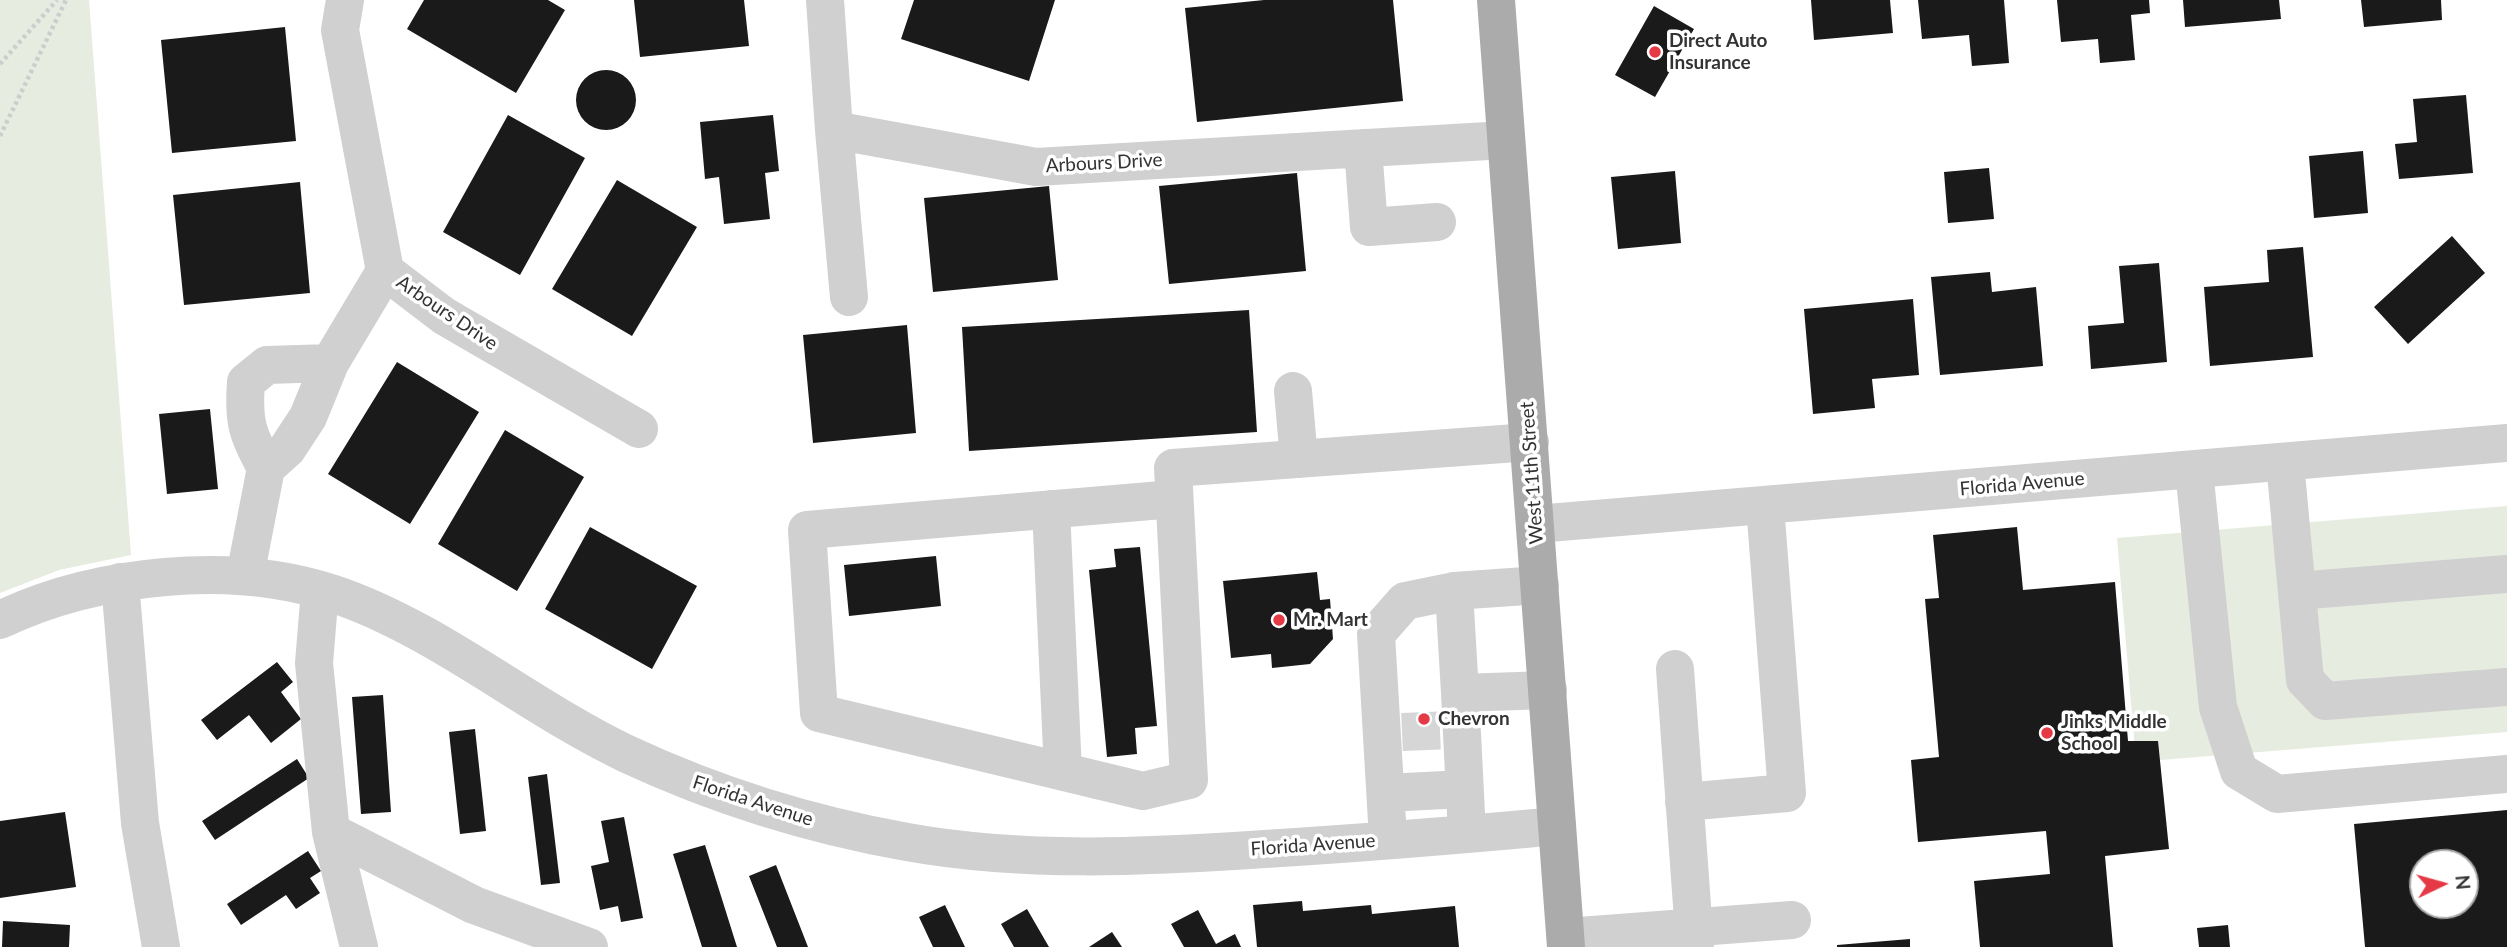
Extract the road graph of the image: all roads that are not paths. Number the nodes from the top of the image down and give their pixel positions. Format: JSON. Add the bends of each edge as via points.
{"nodes":[{"id":1,"x":345,"y":0,"type":"edge"},
{"id":2,"x":825,"y":0,"type":"edge"},
{"id":3,"x":1496,"y":0,"type":"edge"},
{"id":4,"x":834,"y":130,"type":"junction"},
{"id":5,"x":1506,"y":140,"type":"junction"},
{"id":6,"x":1363,"y":148,"type":"junction"},
{"id":7,"x":1437,"y":222,"type":"dead end"},
{"id":8,"x":385,"y":271,"type":"junction"},
{"id":9,"x":849,"y":297,"type":"dead end"},
{"id":10,"x":330,"y":363,"type":"junction"},
{"id":11,"x":1293,"y":391,"type":"dead end"},
{"id":12,"x":639,"y":429,"type":"dead end"},
{"id":13,"x":1530,"y":442,"type":"junction"},
{"id":14,"x":2507,"y":443,"type":"edge"},
{"id":15,"x":1299,"y":459,"type":"junction"},
{"id":16,"x":2285,"y":462,"type":"junction"},
{"id":17,"x":266,"y":468,"type":"junction"},
{"id":18,"x":2194,"y":470,"type":"junction"},
{"id":19,"x":1174,"y":499,"type":"junction"},
{"id":20,"x":1765,"y":505,"type":"junction"},
{"id":21,"x":1051,"y":509,"type":"junction"},
{"id":22,"x":1536,"y":524,"type":"junction"},
{"id":23,"x":2507,"y":574,"type":"edge"},
{"id":24,"x":245,"y":576,"type":"junction"},
{"id":25,"x":120,"y":582,"type":"junction"},
{"id":26,"x":1540,"y":585,"type":"junction"},
{"id":27,"x":320,"y":590,"type":"junction"},
{"id":28,"x":1454,"y":591,"type":"junction"},
{"id":29,"x":2297,"y":591,"type":"junction"},
{"id":30,"x":0,"y":620,"type":"edge"},
{"id":31,"x":1675,"y":669,"type":"dead end"},
{"id":32,"x":2507,"y":687,"type":"edge"},
{"id":33,"x":1548,"y":690,"type":"junction"},
{"id":34,"x":1457,"y":718,"type":"junction"},
{"id":35,"x":1063,"y":772,"type":"junction"},
{"id":36,"x":2507,"y":774,"type":"edge"},
{"id":37,"x":1465,"y":789,"type":"junction"},
{"id":38,"x":1386,"y":793,"type":"junction"},
{"id":39,"x":1684,"y":802,"type":"junction"},
{"id":40,"x":1557,"y":826,"type":"junction"},
{"id":41,"x":331,"y":832,"type":"junction"},
{"id":42,"x":1467,"y":834,"type":"junction"},
{"id":43,"x":1388,"y":839,"type":"junction"},
{"id":44,"x":1792,"y":920,"type":"dead end"},
{"id":45,"x":1695,"y":937,"type":"edge"},
{"id":46,"x":1566,"y":942,"type":"edge"},
{"id":47,"x":161,"y":947,"type":"edge"},
{"id":48,"x":359,"y":947,"type":"edge"},
{"id":49,"x":589,"y":947,"type":"edge"}],
"edges":[{"from":1,"to":8,"type":"street","name":"Arbours Drive","via":[[340,30]]},
{"from":2,"to":4,"type":"street"},
{"from":3,"to":5,"type":"main road","name":"West 11th Street"},
{"from":4,"to":6,"type":"street","name":"Arbours Drive","via":[[1036,167]]},
{"from":4,"to":9,"type":"street"},
{"from":5,"to":6,"type":"street","name":"Arbours Drive"},
{"from":5,"to":13,"type":"main road","name":"West 11th Street"},
{"from":6,"to":7,"type":"street","via":[[1369,227]]},
{"from":8,"to":10,"type":"street"},
{"from":8,"to":12,"type":"street","name":"Arbours Drive","via":[[444,316]]},
{"from":10,"to":17,"type":"street","via":[[308,417]]},
{"from":10,"to":17,"type":"street","via":[[267,365],[246,382],[244,412],[252,442]]},
{"from":11,"to":15,"type":"street"},
{"from":13,"to":15,"type":"street"},
{"from":13,"to":22,"type":"main road","name":"West 11th Street"},
{"from":14,"to":16,"type":"street","name":"Florida Avenue"},
{"from":15,"to":19,"type":"street","via":[[1173,468]]},
{"from":16,"to":18,"type":"street","name":"Florida Avenue"},
{"from":16,"to":29,"type":"street"},
{"from":17,"to":24,"type":"street"},
{"from":18,"to":20,"type":"street","name":"Florida Avenue"},
{"from":18,"to":36,"type":"street","via":[[2218,707],[2239,771],[2277,794]]},
{"from":19,"to":21,"type":"street"},
{"from":19,"to":35,"type":"street","via":[[1189,780],[1143,791]]},
{"from":20,"to":22,"type":"street","name":"Florida Avenue"},
{"from":20,"to":39,"type":"street","via":[[1787,793]]},
{"from":21,"to":35,"type":"street"},
{"from":21,"to":35,"type":"street","via":[[807,530],[819,713]]},
{"from":22,"to":26,"type":"main road","name":"West 11th Street"},
{"from":23,"to":29,"type":"street"},
{"from":24,"to":25,"type":"street","name":"Florida Avenue"},
{"from":24,"to":27,"type":"street","name":"Florida Avenue"},
{"from":25,"to":30,"type":"street","name":"Florida Avenue","via":[[63,595]]},
{"from":25,"to":47,"type":"street","via":[[140,824]]},
{"from":26,"to":28,"type":"street"},
{"from":26,"to":33,"type":"main road","name":"West 11th Street"},
{"from":27,"to":41,"type":"street","via":[[314,663]]},
{"from":27,"to":43,"type":"street","name":"Florida Avenue","via":[[406,627],[626,753],[737,798],[850,830],[951,849],[1085,856],[1167,856]]},
{"from":28,"to":34,"type":"street"},
{"from":28,"to":38,"type":"street","via":[[1405,601],[1376,634],[1392,733]]},
{"from":29,"to":32,"type":"street","via":[[2305,680],[2325,701]]},
{"from":31,"to":39,"type":"street"},
{"from":33,"to":34,"type":"street"},
{"from":33,"to":40,"type":"main road","name":"West 11th Street"},
{"from":34,"to":37,"type":"street"},
{"from":37,"to":38,"type":"street"},
{"from":37,"to":42,"type":"street"},
{"from":38,"to":43,"type":"street"},
{"from":39,"to":45,"type":"street"},
{"from":40,"to":42,"type":"street","name":"Florida Avenue"},
{"from":40,"to":46,"type":"main road","name":"West 11th Street"},
{"from":41,"to":48,"type":"street"},
{"from":41,"to":49,"type":"street","via":[[474,905]]},
{"from":42,"to":43,"type":"street","name":"Florida Avenue"},
{"from":44,"to":45,"type":"street"},
{"from":45,"to":46,"type":"street"}]}
